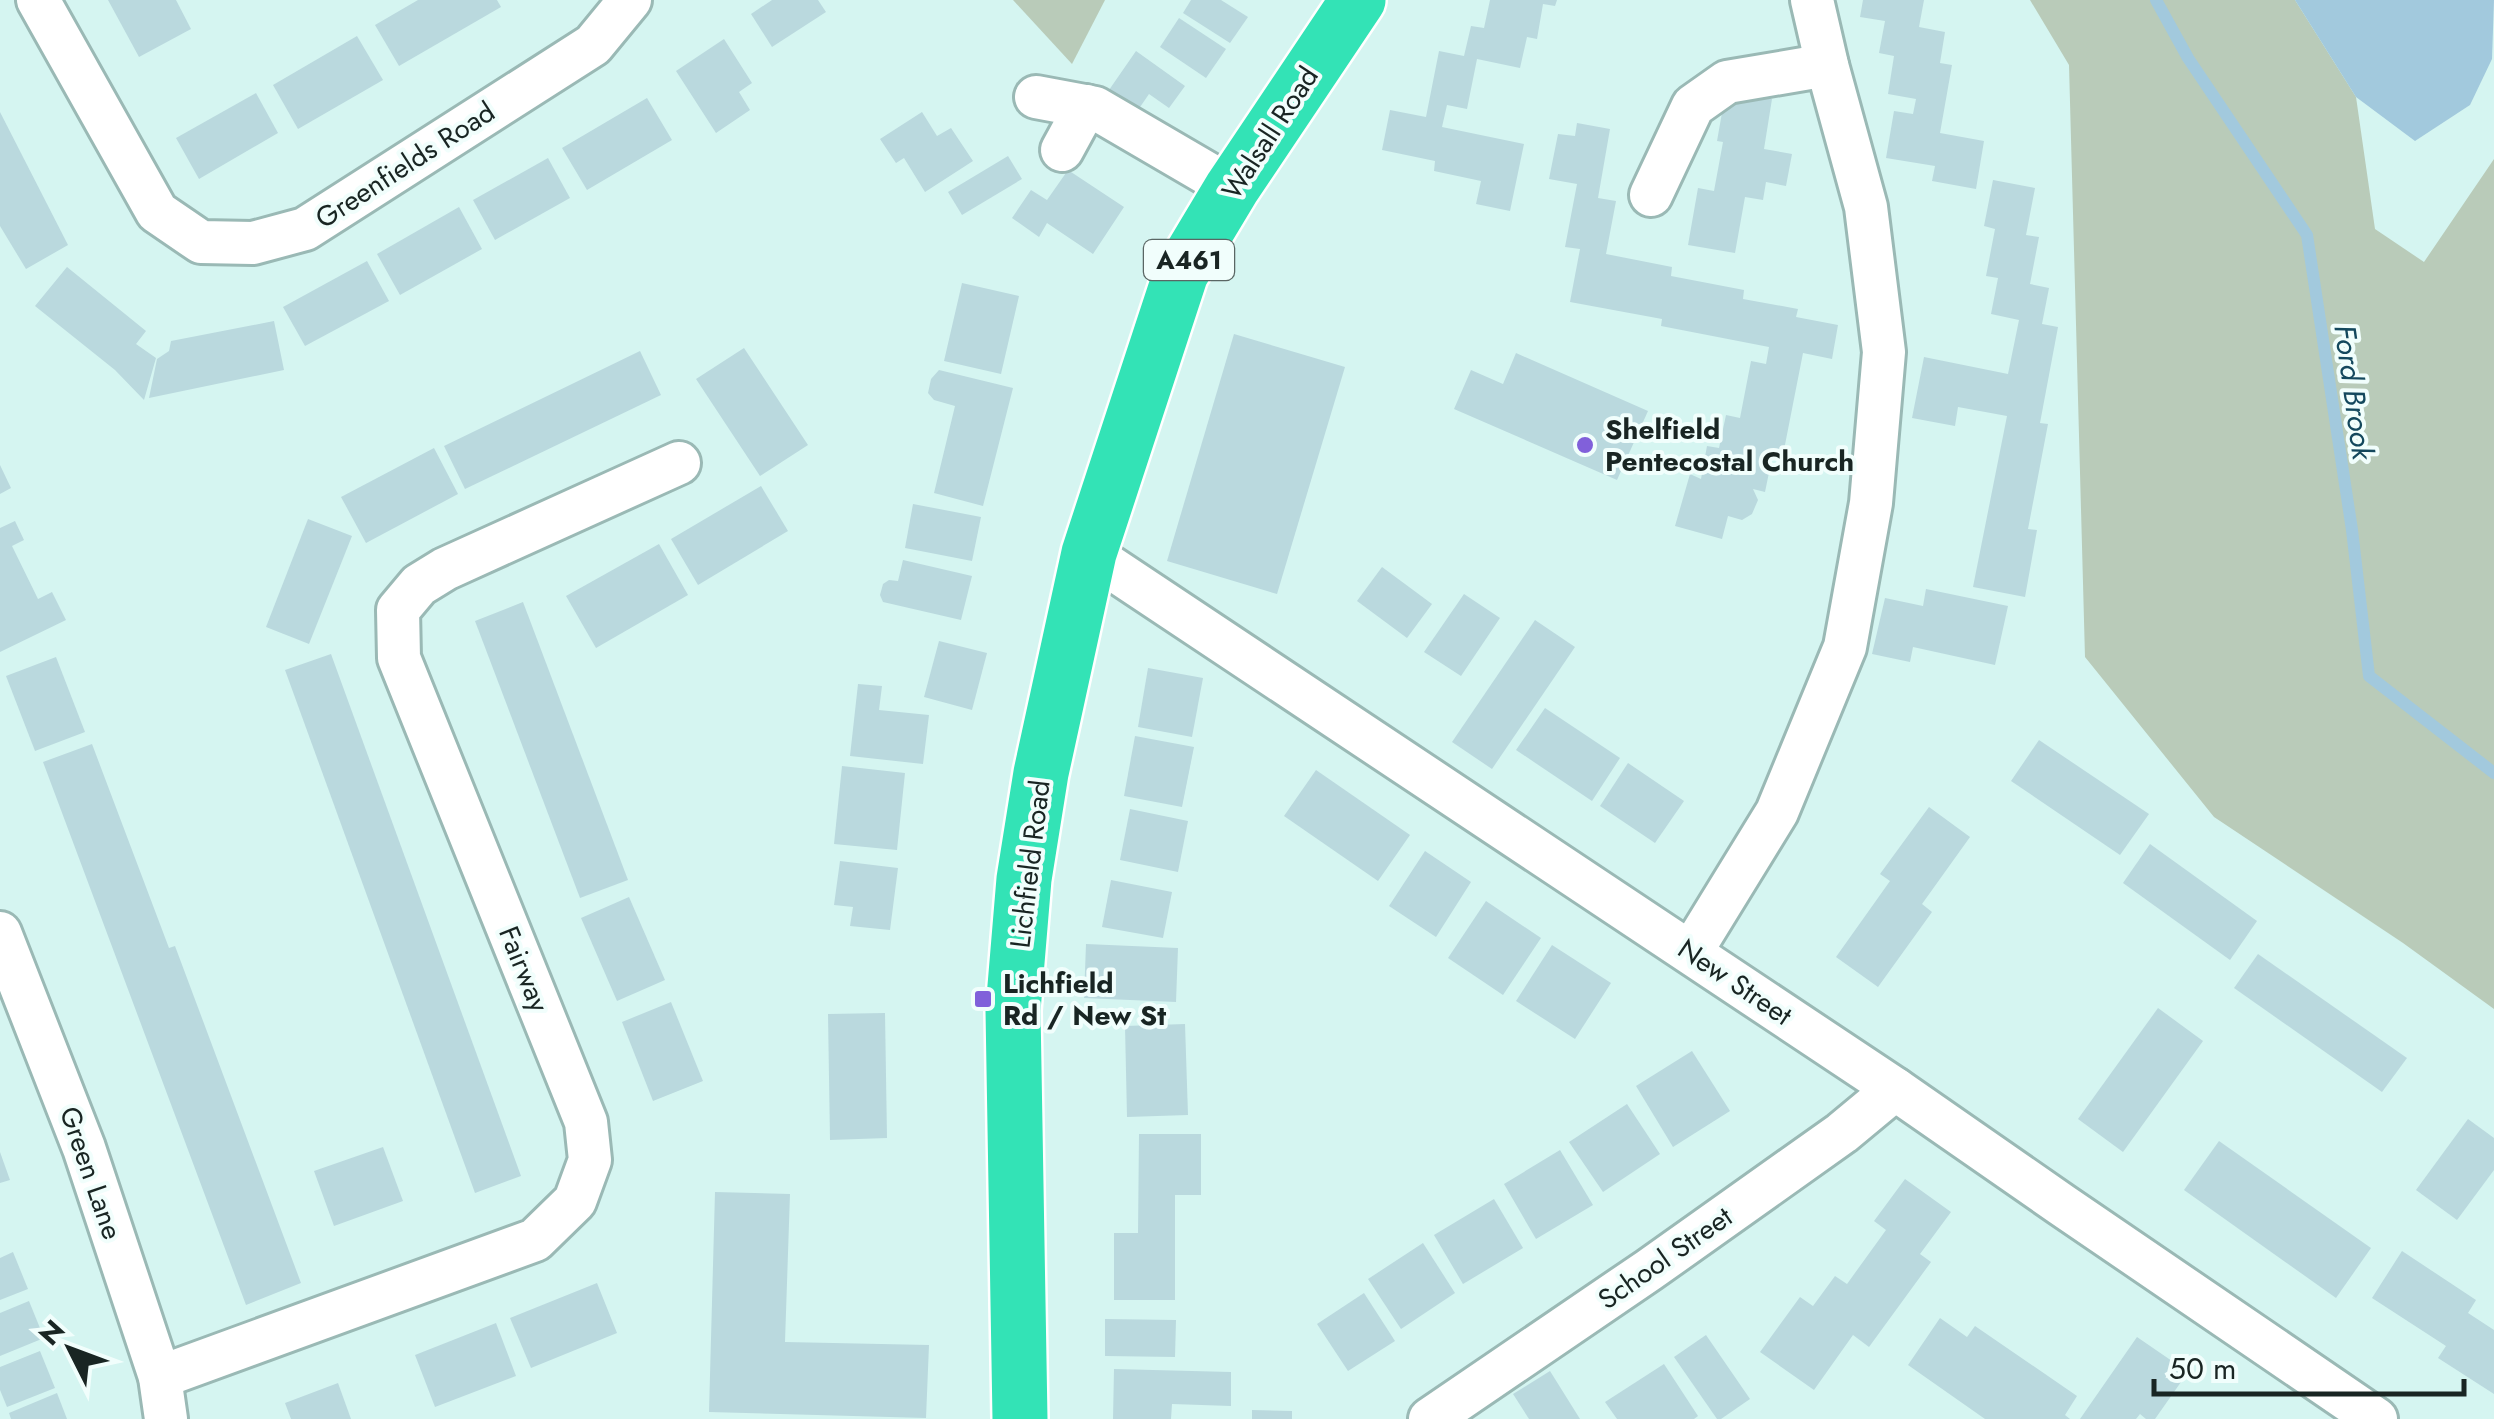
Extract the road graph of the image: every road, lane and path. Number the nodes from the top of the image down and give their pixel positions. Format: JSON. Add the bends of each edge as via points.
{"nodes":[{"id":1,"x":38,"y":0,"type":"edge"},
{"id":2,"x":630,"y":0,"type":"edge"},
{"id":3,"x":1358,"y":0,"type":"edge"},
{"id":4,"x":1812,"y":0,"type":"edge"},
{"id":5,"x":1826,"y":65,"type":"junction"},
{"id":6,"x":1036,"y":97,"type":"dead end"},
{"id":7,"x":1086,"y":106,"type":"junction"},
{"id":8,"x":1062,"y":150,"type":"dead end"},
{"id":9,"x":1232,"y":188,"type":"junction"},
{"id":10,"x":1651,"y":195,"type":"dead end"},
{"id":11,"x":678,"y":463,"type":"dead end"},
{"id":12,"x":1089,"y":553,"type":"junction"},
{"id":13,"x":0,"y":933,"type":"edge"},
{"id":14,"x":1691,"y":952,"type":"junction"},
{"id":15,"x":1895,"y":1089,"type":"junction"},
{"id":16,"x":160,"y":1377,"type":"junction"},
{"id":17,"x":166,"y":1419,"type":"edge"},
{"id":18,"x":1020,"y":1419,"type":"edge"},
{"id":19,"x":1430,"y":1419,"type":"edge"},
{"id":20,"x":2376,"y":1419,"type":"edge"}],
"edges":[{"from":1,"to":2,"type":"street","name":"Greenfields Road","via":[[157,212],[202,242],[253,243],[305,229],[593,45]]},
{"from":3,"to":9,"type":"highway","name":"Walsall Road","number":"A461"},
{"from":4,"to":5,"type":"street"},
{"from":5,"to":10,"type":"street","via":[[1727,82],[1692,106]]},
{"from":5,"to":14,"type":"street","via":[[1866,207],[1884,352],[1871,503],[1845,647],[1777,812]]},
{"from":6,"to":7,"type":"street"},
{"from":7,"to":8,"type":"street"},
{"from":7,"to":9,"type":"street"},
{"from":9,"to":12,"type":"highway","name":"Walsall Road","number":"A461","via":[[1182,273]]},
{"from":11,"to":16,"type":"street","name":"Fairway","via":[[445,569],[419,585],[398,610],[400,658],[586,1122],[590,1160],[576,1201],[534,1240]]},
{"from":12,"to":14,"type":"street","name":"New Street"},
{"from":12,"to":18,"type":"highway","name":"Lichfield Road","number":"A461","via":[[1038,790],[1013,1010]]},
{"from":13,"to":16,"type":"street","name":"Green Lane","via":[[84,1148]]},
{"from":14,"to":15,"type":"street","name":"New Street"},
{"from":15,"to":19,"type":"street","name":"School Street","via":[[1762,1190]]},
{"from":15,"to":20,"type":"street","name":"New Street"},
{"from":16,"to":17,"type":"street","name":"Green Lane"}]}
